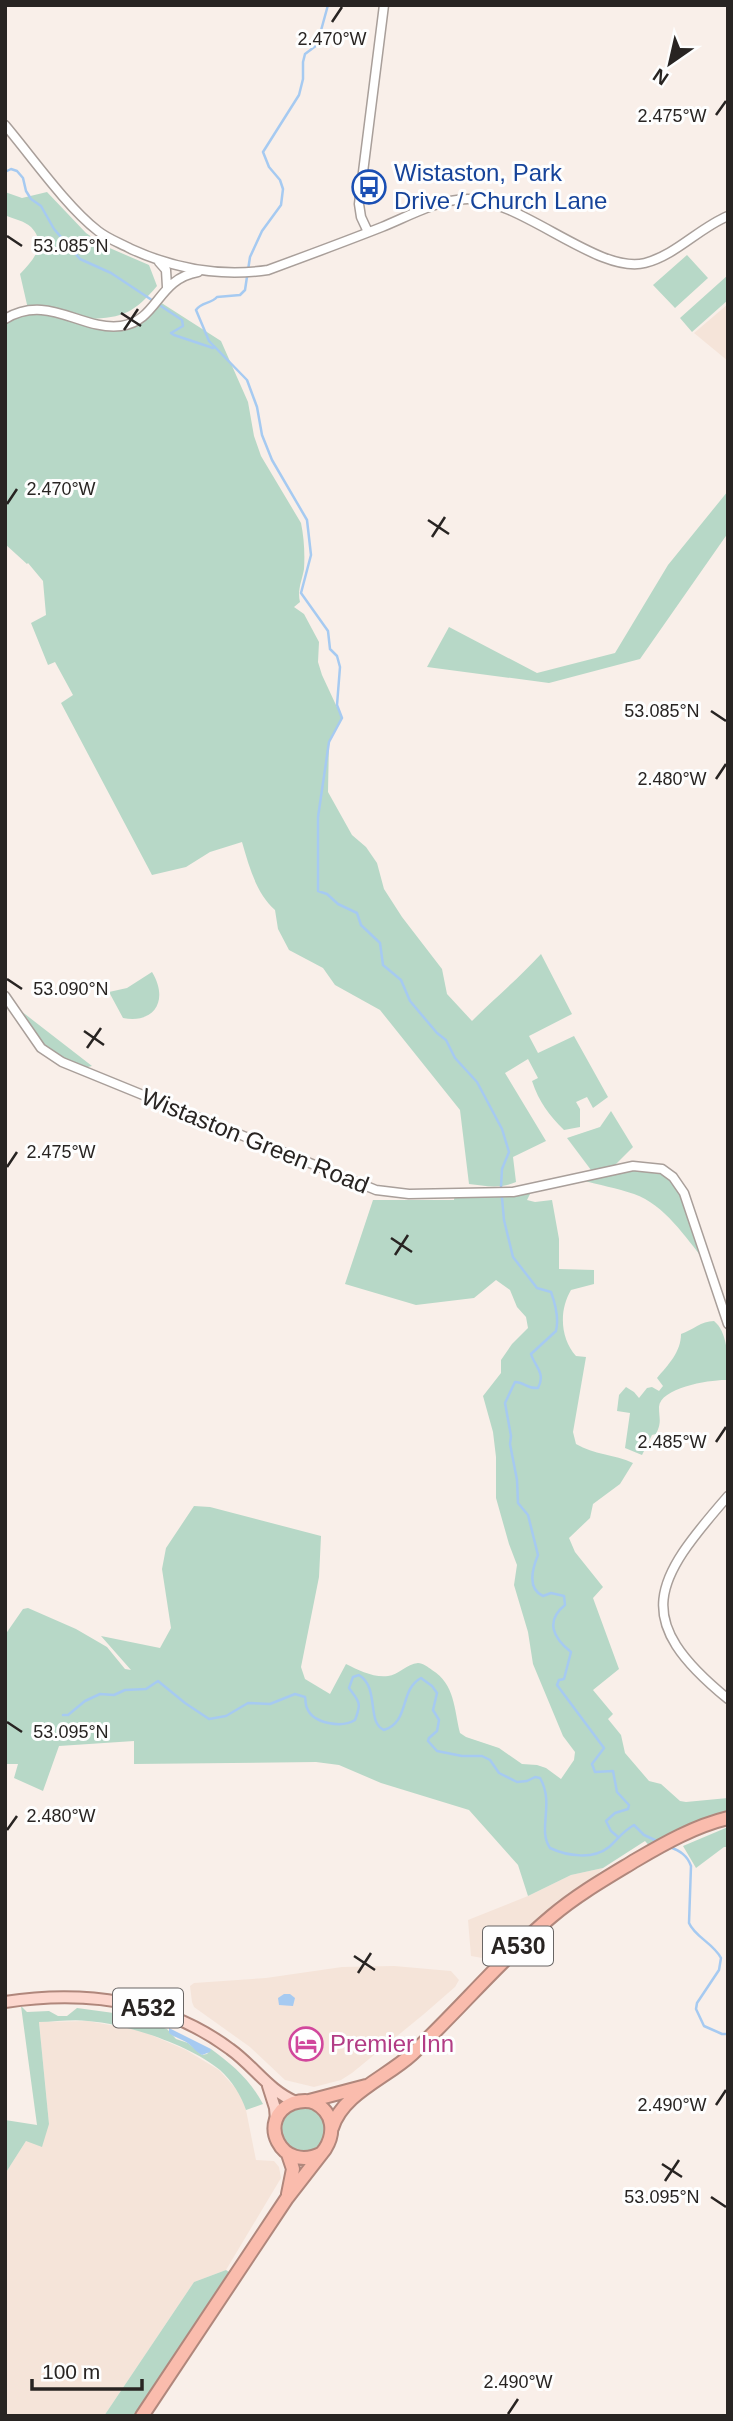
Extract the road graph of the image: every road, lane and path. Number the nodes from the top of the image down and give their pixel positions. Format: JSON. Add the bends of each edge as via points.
{"nodes":[{"id":1,"x":384,"y":5,"type":"edge"},
{"id":2,"x":5,"y":125,"type":"edge"},
{"id":3,"x":728,"y":216,"type":"edge"},
{"id":4,"x":368,"y":232,"type":"junction"},
{"id":5,"x":156,"y":259,"type":"junction"},
{"id":6,"x":205,"y":271,"type":"junction"},
{"id":7,"x":167,"y":287,"type":"junction"},
{"id":8,"x":5,"y":319,"type":"edge"},
{"id":9,"x":5,"y":996,"type":"edge"},
{"id":10,"x":728,"y":1324,"type":"edge"},
{"id":11,"x":728,"y":1496,"type":"edge"},
{"id":12,"x":728,"y":1699,"type":"edge"},
{"id":13,"x":728,"y":1818,"type":"edge"},
{"id":14,"x":5,"y":2002,"type":"edge"},
{"id":15,"x":268,"y":2084,"type":"junction"},
{"id":16,"x":367,"y":2086,"type":"junction"},
{"id":17,"x":303,"y":2102,"type":"junction"},
{"id":18,"x":276,"y":2120,"type":"junction"},
{"id":19,"x":332,"y":2128,"type":"junction"},
{"id":20,"x":322,"y":2153,"type":"junction"},
{"id":21,"x":288,"y":2154,"type":"junction"},
{"id":22,"x":286,"y":2198,"type":"junction"},
{"id":23,"x":142,"y":2416,"type":"edge"}],
"edges":[{"from":1,"to":4,"type":"street","via":[[359,204]]},
{"from":2,"to":5,"type":"street","via":[[91,225],[110,239]]},
{"from":3,"to":4,"type":"street","via":[[665,255],[636,265],[606,258],[505,208],[473,200],[445,202]]},
{"from":4,"to":6,"type":"street","via":[[268,270]]},
{"from":5,"to":6,"type":"street"},
{"from":5,"to":7,"type":"street","via":[[166,270]]},
{"from":6,"to":7,"type":"street","via":[[185,275]]},
{"from":7,"to":8,"type":"street","via":[[142,318],[118,327],[47,310],[17,312]]},
{"from":9,"to":10,"type":"street","name":"Wistaston Green Road","via":[[37,1043],[55,1058],[369,1188],[391,1193],[513,1192],[633,1166],[662,1170],[684,1193]]},
{"from":11,"to":12,"type":"street","via":[[677,1562],[668,1578],[662,1612],[669,1634],[688,1662]]},
{"from":13,"to":16,"type":"highway","number":"A530","via":[[653,1850],[552,1916],[410,2055]]},
{"from":14,"to":15,"type":"main road","number":"A532","via":[[70,1996],[141,2006],[210,2035]]},
{"from":15,"to":17,"type":"main road","number":"A532","via":[[280,2095]]},
{"from":15,"to":18,"type":"main road"},
{"from":16,"to":17,"type":"highway","number":"A530"},
{"from":16,"to":19,"type":"highway","number":"A530","via":[[341,2109]]},
{"from":17,"to":18,"type":"highway","via":[[285,2109]]},
{"from":17,"to":19,"type":"highway","via":[[325,2110]]},
{"from":18,"to":21,"type":"highway","via":[[278,2143]]},
{"from":19,"to":20,"type":"highway"},
{"from":20,"to":21,"type":"highway","via":[[306,2158]]},
{"from":20,"to":22,"type":"highway"},
{"from":21,"to":22,"type":"highway","via":[[293,2169]]},
{"from":22,"to":23,"type":"highway"}]}
